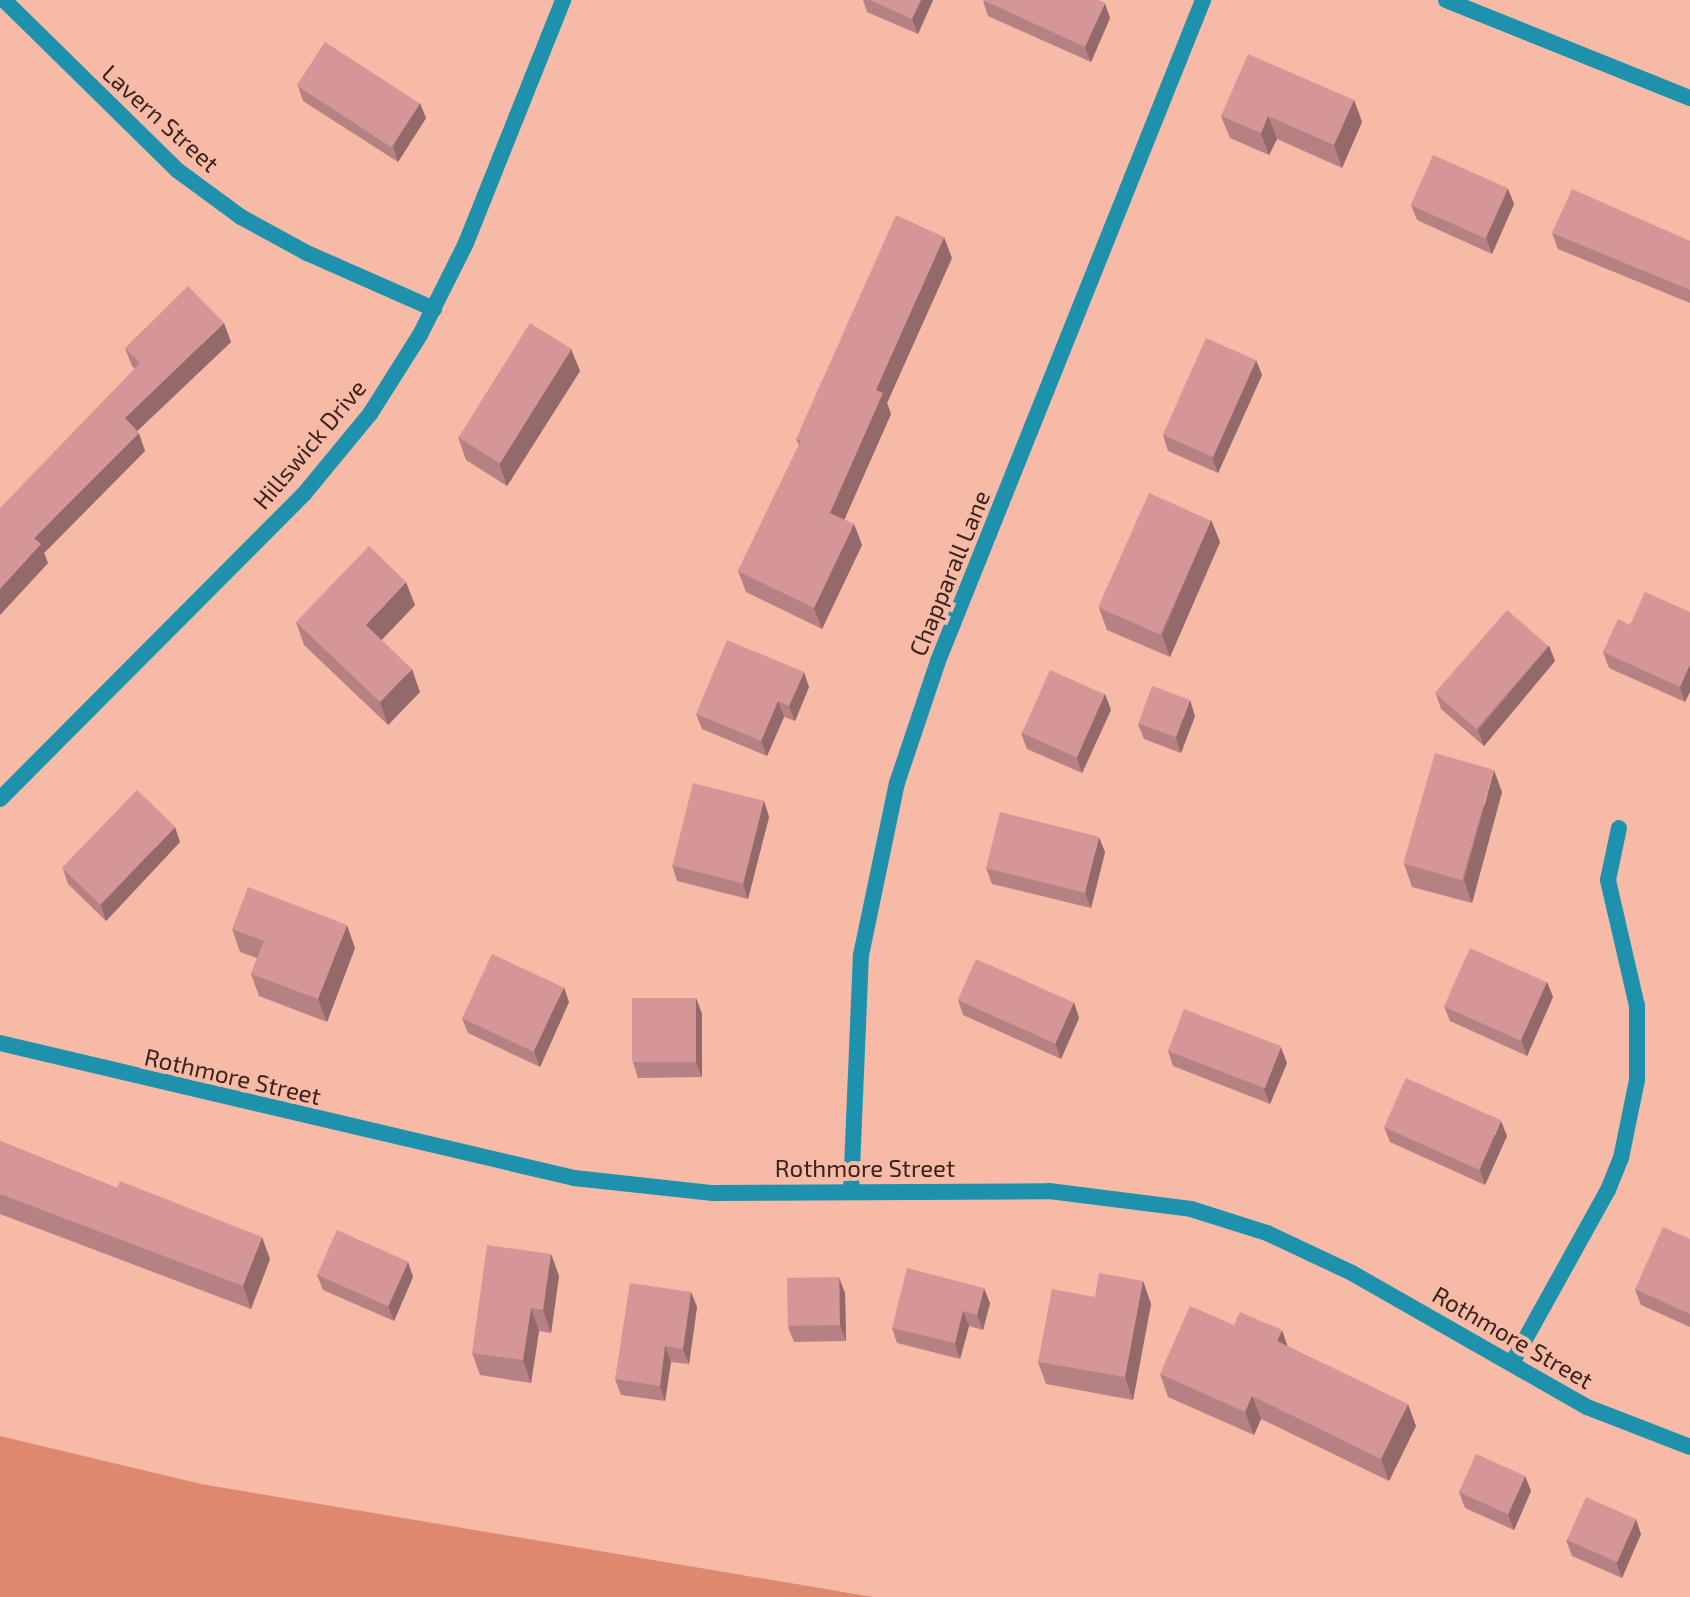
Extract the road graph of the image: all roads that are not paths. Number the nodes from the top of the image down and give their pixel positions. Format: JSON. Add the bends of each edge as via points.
{"nodes":[{"id":1,"x":4,"y":0,"type":"edge"},
{"id":2,"x":563,"y":0,"type":"edge"},
{"id":3,"x":1203,"y":0,"type":"edge"},
{"id":4,"x":1446,"y":0,"type":"edge"},
{"id":5,"x":1690,"y":98,"type":"edge"},
{"id":6,"x":434,"y":309,"type":"junction"},
{"id":7,"x":0,"y":799,"type":"edge"},
{"id":8,"x":1619,"y":828,"type":"dead end"},
{"id":9,"x":0,"y":1043,"type":"edge"},
{"id":10,"x":851,"y":1192,"type":"junction"},
{"id":11,"x":1512,"y":1363,"type":"junction"},
{"id":12,"x":1690,"y":1447,"type":"edge"}],
"edges":[{"from":1,"to":6,"type":"street","name":"Lavern Street","via":[[177,170],[241,217],[307,253]]},
{"from":2,"to":6,"type":"street","name":"Hillswick Drive","via":[[466,243]]},
{"from":3,"to":10,"type":"street","name":"Chapparall Lane","via":[[938,661],[897,783],[861,955]]},
{"from":4,"to":5,"type":"street"},
{"from":6,"to":7,"type":"street","name":"Hillswick Drive","via":[[370,414],[304,494]]},
{"from":8,"to":11,"type":"street","via":[[1608,880],[1637,1006],[1637,1080],[1621,1158],[1608,1190]]},
{"from":9,"to":10,"type":"street","name":"Rothmore Street","via":[[574,1178],[713,1193]]},
{"from":10,"to":11,"type":"street","name":"Rothmore Street","via":[[1049,1191],[1191,1209],[1267,1233],[1352,1273]]},
{"from":11,"to":12,"type":"street","name":"Rothmore Street","via":[[1622,1423]]}]}
